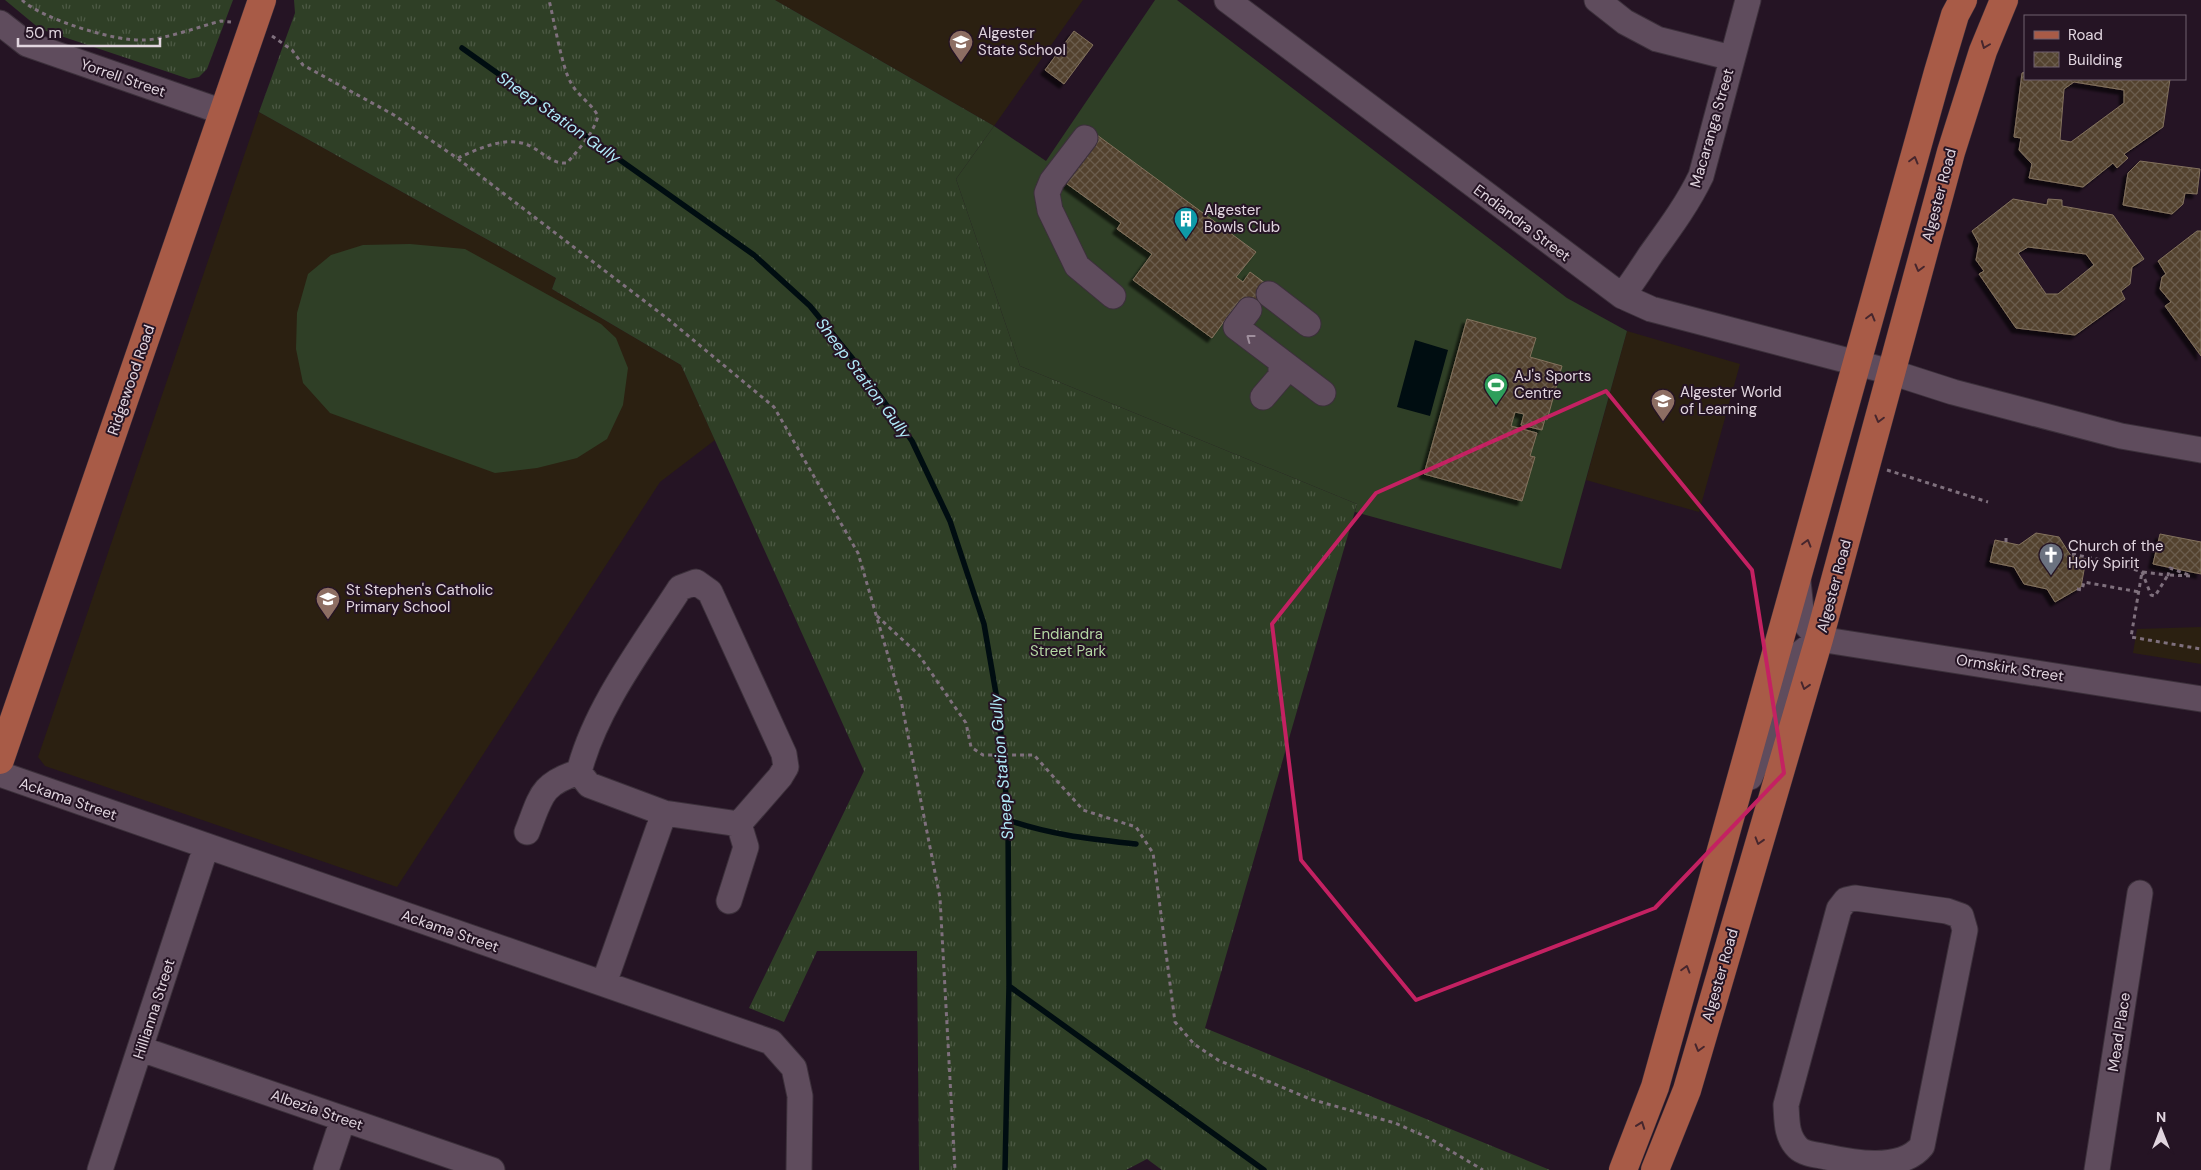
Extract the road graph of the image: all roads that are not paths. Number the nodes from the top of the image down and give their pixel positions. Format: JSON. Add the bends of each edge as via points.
{"nodes":[{"id":1,"x":262,"y":0,"type":"edge"},
{"id":2,"x":1228,"y":0,"type":"edge"},
{"id":3,"x":1596,"y":0,"type":"edge"},
{"id":4,"x":1748,"y":0,"type":"edge"},
{"id":5,"x":1963,"y":0,"type":"edge"},
{"id":6,"x":2004,"y":0,"type":"edge"},
{"id":7,"x":2,"y":29,"type":"edge"},
{"id":8,"x":1732,"y":58,"type":"junction"},
{"id":9,"x":223,"y":112,"type":"junction"},
{"id":10,"x":1086,"y":138,"type":"dead end"},
{"id":11,"x":1269,"y":294,"type":"dead end"},
{"id":12,"x":1113,"y":296,"type":"dead end"},
{"id":13,"x":1622,"y":296,"type":"junction"},
{"id":14,"x":1249,"y":310,"type":"dead end"},
{"id":15,"x":1308,"y":324,"type":"dead end"},
{"id":16,"x":1281,"y":361,"type":"junction"},
{"id":17,"x":1858,"y":364,"type":"junction"},
{"id":18,"x":1891,"y":372,"type":"junction"},
{"id":19,"x":1323,"y":393,"type":"dead end"},
{"id":20,"x":1263,"y":397,"type":"dead end"},
{"id":21,"x":2201,"y":450,"type":"edge"},
{"id":22,"x":1797,"y":576,"type":"junction"},
{"id":23,"x":1819,"y":639,"type":"junction"},
{"id":24,"x":2201,"y":700,"type":"edge"},
{"id":25,"x":0,"y":760,"type":"edge"},
{"id":26,"x":579,"y":772,"type":"junction"},
{"id":27,"x":0,"y":774,"type":"edge"},
{"id":28,"x":664,"y":813,"type":"junction"},
{"id":29,"x":739,"y":824,"type":"junction"},
{"id":30,"x":527,"y":832,"type":"dead end"},
{"id":31,"x":1724,"y":832,"type":"junction"},
{"id":32,"x":206,"y":848,"type":"junction"},
{"id":33,"x":2140,"y":893,"type":"dead end"},
{"id":34,"x":729,"y":901,"type":"dead end"},
{"id":35,"x":604,"y":983,"type":"junction"},
{"id":36,"x":141,"y":1049,"type":"junction"},
{"id":37,"x":343,"y":1119,"type":"junction"},
{"id":38,"x":1885,"y":1167,"type":"joint"},
{"id":39,"x":100,"y":1170,"type":"edge"},
{"id":40,"x":326,"y":1170,"type":"edge"},
{"id":41,"x":492,"y":1170,"type":"edge"},
{"id":42,"x":799,"y":1170,"type":"edge"},
{"id":43,"x":1623,"y":1170,"type":"edge"},
{"id":44,"x":1655,"y":1170,"type":"edge"},
{"id":45,"x":2097,"y":1170,"type":"edge"}],
"edges":[{"from":1,"to":9,"type":"main road","name":"Ridgewood Road"},
{"from":2,"to":13,"type":"street","name":"Endiandra Street"},
{"from":3,"to":8,"type":"street","via":[[1625,22],[1657,39]]},
{"from":4,"to":8,"type":"street","name":"Macaranga Street"},
{"from":17,"to":5,"type":"main road","one_way":true,"via":[[1940,64]]},
{"from":6,"to":18,"type":"main road","name":"Algester Road","one_way":true,"via":[[1983,51],[1951,152]]},
{"from":7,"to":9,"type":"street","name":"Yorrell Street","via":[[27,44]]},
{"from":8,"to":13,"type":"street","name":"Macaranga Street","via":[[1701,176]]},
{"from":9,"to":25,"type":"main road","name":"Ridgewood Road"},
{"from":10,"to":12,"type":"street","via":[[1052,181],[1047,193],[1050,210],[1077,266]]},
{"from":11,"to":15,"type":"street"},
{"from":13,"to":17,"type":"street","name":"Endiandra Street","via":[[1651,309]]},
{"from":16,"to":14,"type":"street","one_way":true,"via":[[1236,327]]},
{"from":16,"to":19,"type":"street"},
{"from":16,"to":20,"type":"street","via":[[1280,376]]},
{"from":17,"to":18,"type":"street","name":"Endiandra Street"},
{"from":22,"to":17,"type":"main road","one_way":true},
{"from":18,"to":21,"type":"street","name":"Endiandra Street","via":[[1953,392],[2121,436]]},
{"from":18,"to":23,"type":"main road","name":"Algester Road","one_way":true},
{"from":22,"to":23,"type":"street","via":[[1802,620]]},
{"from":22,"to":31,"type":"main road"},
{"from":23,"to":24,"type":"street","name":"Ormskirk Street"},
{"from":23,"to":31,"type":"street","via":[[1788,663],[1768,738]]},
{"from":23,"to":44,"type":"main road","name":"Algester Road","one_way":true,"via":[[1687,1090]]},
{"from":26,"to":28,"type":"street","via":[[590,785]]},
{"from":26,"to":29,"type":"street","via":[[583,754],[601,714],[680,588],[696,582],[710,592],[784,754],[786,767],[780,777]]},
{"from":26,"to":30,"type":"street","via":[[558,778],[545,790]]},
{"from":27,"to":32,"type":"street","name":"Ackama Street"},
{"from":28,"to":29,"type":"street"},
{"from":28,"to":35,"type":"street"},
{"from":29,"to":34,"type":"street","via":[[746,847]]},
{"from":43,"to":31,"type":"main road","one_way":true,"via":[[1654,1087]]},
{"from":32,"to":35,"type":"street","name":"Ackama Street"},
{"from":32,"to":36,"type":"street","name":"Hillianna Street"},
{"from":33,"to":45,"type":"street","name":"Mead Place"},
{"from":35,"to":42,"type":"street","name":"Ackama Street","via":[[771,1042],[794,1068],[800,1096]]},
{"from":36,"to":37,"type":"street","name":"Albezia Street"},
{"from":36,"to":39,"type":"street","name":"Hillianna Street"},
{"from":37,"to":40,"type":"street"},
{"from":37,"to":41,"type":"street","name":"Albezia Street"},
{"from":38,"to":38,"type":"street","via":[[1862,1165],[1800,1150],[1791,1140],[1787,1125],[1786,1105],[1839,909],[1846,900],[1855,898],[1947,910],[1961,916],[1965,930],[1922,1146],[1916,1157],[1905,1164]]}]}
